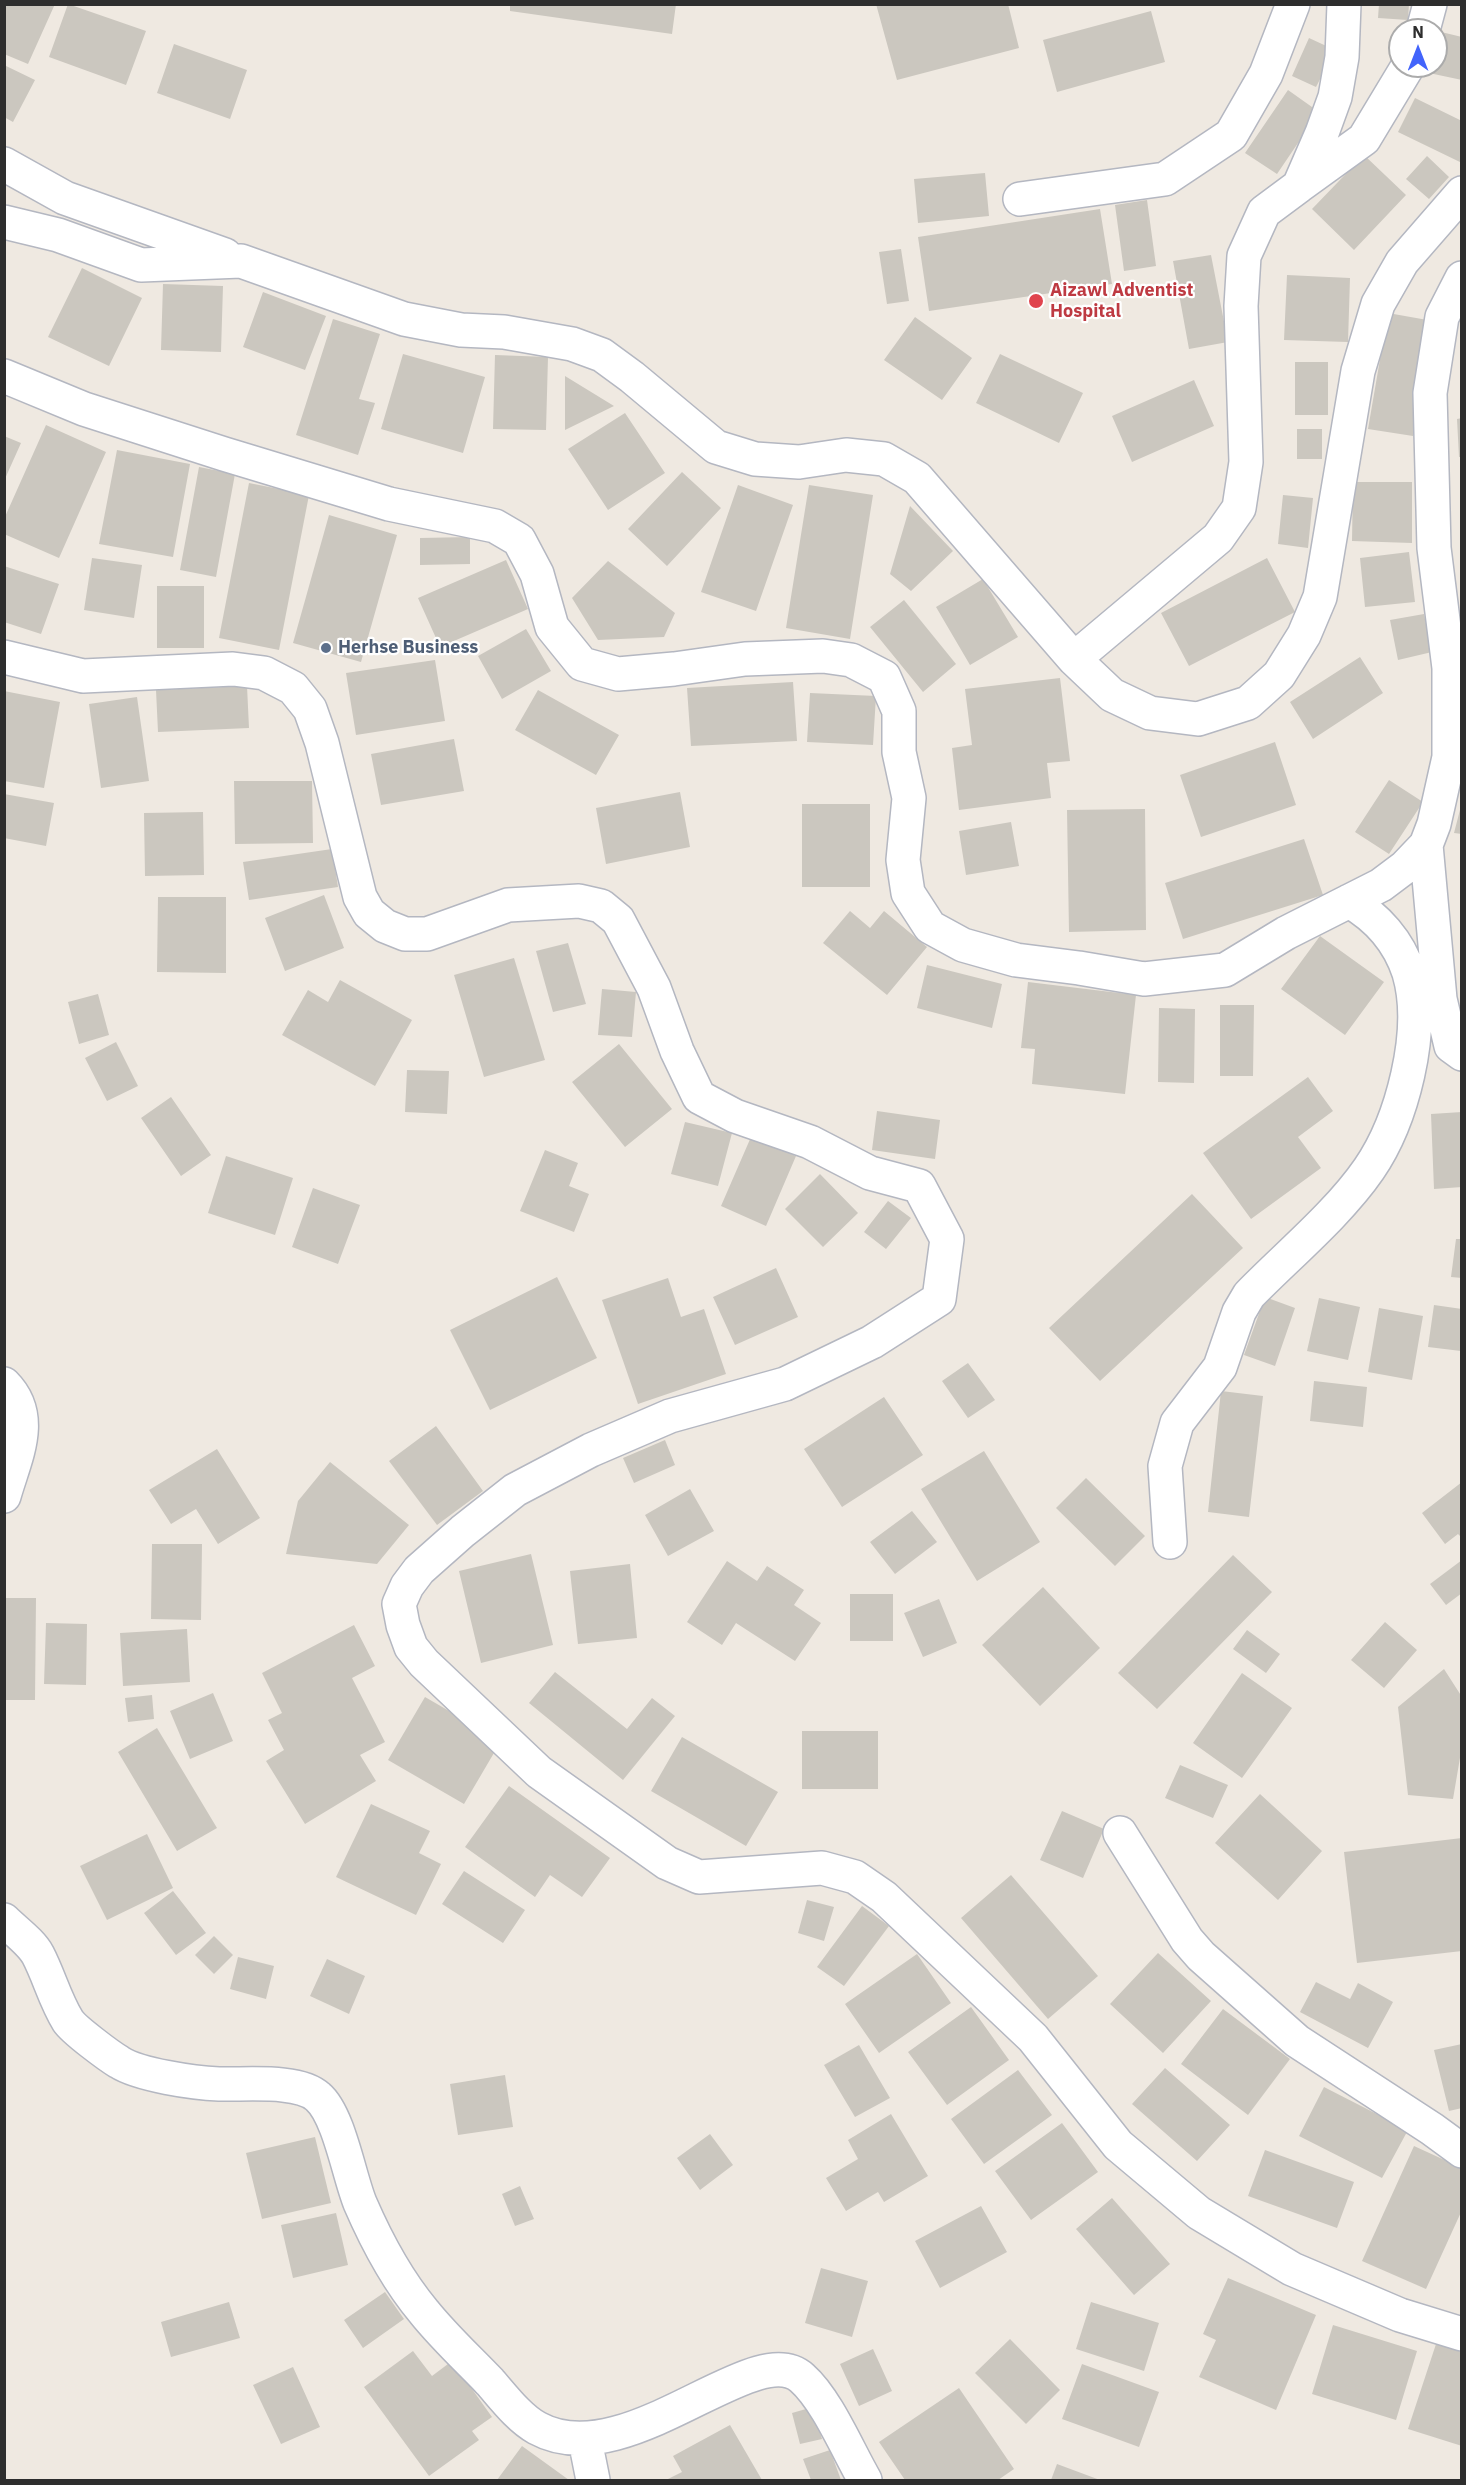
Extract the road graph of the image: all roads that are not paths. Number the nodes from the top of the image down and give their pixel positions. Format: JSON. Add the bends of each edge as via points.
{"nodes":[{"id":1,"x":1293,"y":4,"type":"edge"},
{"id":2,"x":1344,"y":4,"type":"edge"},
{"id":3,"x":1401,"y":78,"type":"edge"},
{"id":4,"x":4,"y":164,"type":"edge"},
{"id":5,"x":1299,"y":186,"type":"junction"},
{"id":6,"x":1461,"y":193,"type":"edge"},
{"id":7,"x":1020,"y":199,"type":"dead end"},
{"id":8,"x":4,"y":222,"type":"edge"},
{"id":9,"x":241,"y":261,"type":"junction"},
{"id":10,"x":1461,"y":278,"type":"edge"},
{"id":11,"x":4,"y":375,"type":"edge"},
{"id":12,"x":4,"y":657,"type":"edge"},
{"id":13,"x":1074,"y":659,"type":"junction"},
{"id":14,"x":1426,"y":845,"type":"junction"},
{"id":15,"x":1349,"y":901,"type":"junction"},
{"id":16,"x":1461,"y":1054,"type":"edge"},
{"id":17,"x":4,"y":1384,"type":"edge"},
{"id":18,"x":4,"y":1496,"type":"edge"},
{"id":19,"x":1170,"y":1542,"type":"dead end"},
{"id":20,"x":1119,"y":1833,"type":"dead end"},
{"id":21,"x":4,"y":1920,"type":"edge"},
{"id":22,"x":1461,"y":2151,"type":"edge"},
{"id":23,"x":1461,"y":2334,"type":"edge"},
{"id":24,"x":585,"y":2440,"type":"junction"},
{"id":25,"x":593,"y":2481,"type":"edge"},
{"id":26,"x":865,"y":2481,"type":"edge"}],
"edges":[{"from":1,"to":7,"type":"street","via":[[1266,74],[1231,135],[1165,179]]},
{"from":2,"to":5,"type":"street","via":[[1342,57],[1335,97]]},
{"from":3,"to":5,"type":"street","via":[[1364,139]]},
{"from":4,"to":9,"type":"street","via":[[65,198]]},
{"from":5,"to":13,"type":"street","via":[[1264,212],[1244,256],[1241,306],[1246,462],[1239,508],[1218,538]]},
{"from":6,"to":13,"type":"street","via":[[1402,262],[1378,304],[1358,371],[1320,597],[1305,635],[1279,675],[1248,703],[1198,719],[1150,713],[1112,695]]},
{"from":8,"to":9,"type":"street","via":[[58,235],[141,265]]},
{"from":9,"to":13,"type":"street","via":[[404,319],[572,344],[602,355],[716,447],[755,459],[799,462],[846,455],[884,459],[917,478]]},
{"from":10,"to":14,"type":"street","via":[[1442,318],[1430,393],[1434,548],[1449,668],[1449,757]]},
{"from":11,"to":15,"type":"street","via":[[84,409],[224,454],[390,504],[495,526],[519,540],[537,574],[552,627],[582,664],[618,674],[745,659],[823,656],[850,660],[884,677],[899,711],[898,752],[909,798],[903,860],[908,893],[930,927],[963,945],[1016,960],[1143,979],[1225,970]]},
{"from":12,"to":23,"type":"street","via":[[83,676],[233,669],[264,673],[293,688],[310,709],[322,743],[360,897],[369,913],[385,926],[405,934],[427,934],[508,905],[579,901],[601,906],[618,920],[654,988],[699,1097],[735,1116],[810,1142],[870,1173],[919,1186],[946,1239],[939,1299],[872,1342],[785,1384],[670,1416],[591,1450],[515,1490],[419,1570],[407,1586],[399,1604],[411,1647],[539,1772],[667,1863],[699,1877],[822,1868],[855,1877],[884,1897],[1033,2038],[1118,2145],[1199,2212],[1293,2269],[1400,2315]]},
{"from":14,"to":15,"type":"street","via":[[1381,885]]},
{"from":14,"to":16,"type":"street","via":[[1440,999],[1451,1046]]},
{"from":15,"to":19,"type":"street","via":[[1377,921],[1391,938],[1409,973],[1414,1004],[1406,1087],[1388,1137],[1368,1170],[1336,1208],[1249,1295],[1220,1367],[1177,1423],[1165,1466]]},
{"from":17,"to":18,"type":"street","via":[[15,1395],[23,1420]]},
{"from":20,"to":22,"type":"street","via":[[1201,1956],[1297,2041]]},
{"from":21,"to":24,"type":"street","via":[[36,1952],[69,2023],[121,2064],[214,2084],[300,2087],[318,2097],[330,2114],[366,2214],[387,2256],[423,2311],[536,2428],[560,2437]]},
{"from":24,"to":25,"type":"street"},
{"from":24,"to":26,"type":"street","via":[[642,2425],[755,2372],[779,2369],[800,2375],[817,2393]]}]}
